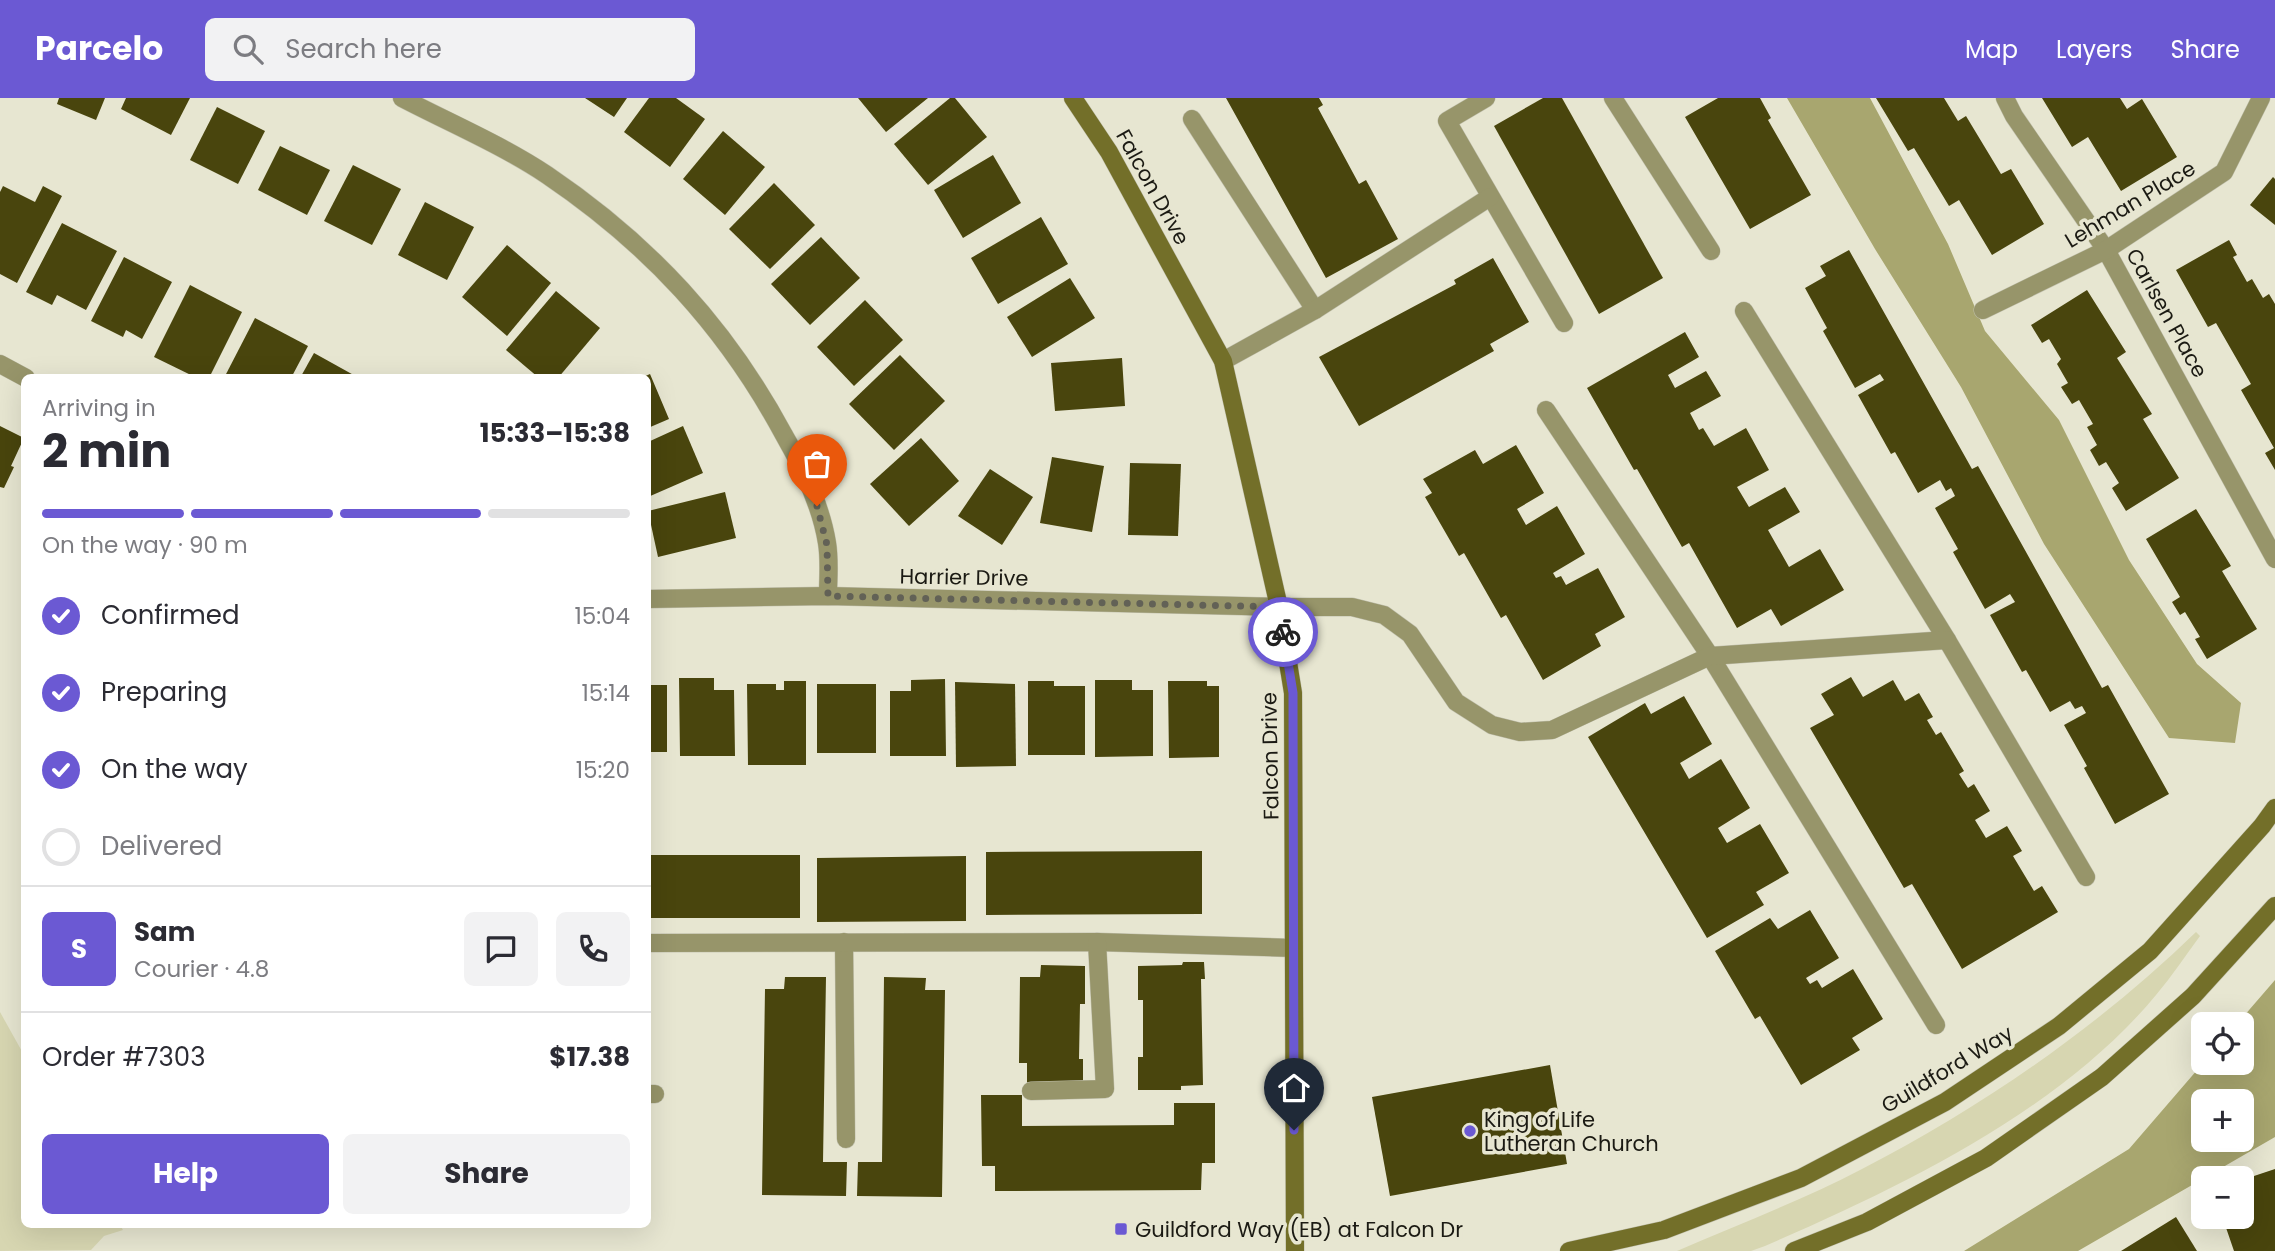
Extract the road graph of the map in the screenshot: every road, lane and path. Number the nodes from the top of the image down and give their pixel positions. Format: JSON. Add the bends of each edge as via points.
{"nodes":[{"id":1,"x":402,"y":98,"type":"edge"},
{"id":2,"x":1073,"y":98,"type":"edge"},
{"id":3,"x":1486,"y":98,"type":"edge"},
{"id":4,"x":1613,"y":98,"type":"edge"},
{"id":5,"x":2004,"y":98,"type":"edge"},
{"id":6,"x":2261,"y":98,"type":"edge"},
{"id":7,"x":1192,"y":119,"type":"dead end"},
{"id":8,"x":1490,"y":197,"type":"junction"},
{"id":9,"x":2106,"y":250,"type":"junction"},
{"id":10,"x":1711,"y":251,"type":"dead end"},
{"id":11,"x":1315,"y":310,"type":"junction"},
{"id":12,"x":1983,"y":310,"type":"dead end"},
{"id":13,"x":1744,"y":311,"type":"dead end"},
{"id":14,"x":1564,"y":323,"type":"dead end"},
{"id":15,"x":1223,"y":361,"type":"junction"},
{"id":16,"x":0,"y":364,"type":"edge"},
{"id":17,"x":21,"y":375,"type":"edge"},
{"id":18,"x":1545,"y":410,"type":"dead end"},
{"id":19,"x":2275,"y":559,"type":"edge"},
{"id":20,"x":828,"y":596,"type":"junction"},
{"id":21,"x":651,"y":599,"type":"edge"},
{"id":22,"x":1279,"y":607,"type":"junction"},
{"id":23,"x":1947,"y":640,"type":"junction"},
{"id":24,"x":1710,"y":656,"type":"junction"},
{"id":25,"x":2275,"y":808,"type":"edge"},
{"id":26,"x":2086,"y":877,"type":"dead end"},
{"id":27,"x":2275,"y":906,"type":"edge"},
{"id":28,"x":845,"y":942,"type":"junction"},
{"id":29,"x":1097,"y":942,"type":"junction"},
{"id":30,"x":651,"y":943,"type":"edge"},
{"id":31,"x":1293,"y":948,"type":"junction"},
{"id":32,"x":1936,"y":1025,"type":"dead end"},
{"id":33,"x":1031,"y":1091,"type":"dead end"},
{"id":34,"x":846,"y":1139,"type":"dead end"},
{"id":35,"x":1295,"y":1251,"type":"edge"},
{"id":36,"x":1569,"y":1251,"type":"edge"},
{"id":37,"x":1794,"y":1251,"type":"edge"}],
"edges":[{"from":1,"to":20,"type":"street","via":[[545,174],[628,237],[685,292],[754,382],[792,448],[822,519]]},
{"from":2,"to":15,"type":"main road","name":"Falcon Drive","via":[[1109,152]]},
{"from":3,"to":8,"type":"street","via":[[1447,121]]},
{"from":4,"to":10,"type":"street"},
{"from":5,"to":9,"type":"street","name":"Carlsen Place"},
{"from":6,"to":9,"type":"street","name":"Lehman Place","via":[[2224,172]]},
{"from":7,"to":11,"type":"street"},
{"from":8,"to":11,"type":"street"},
{"from":8,"to":14,"type":"street"},
{"from":9,"to":12,"type":"street","name":"Lehman Place"},
{"from":9,"to":19,"type":"street","name":"Carlsen Place"},
{"from":11,"to":15,"type":"street"},
{"from":13,"to":23,"type":"street"},
{"from":15,"to":22,"type":"main road","name":"Falcon Drive"},
{"from":16,"to":17,"type":"street"},
{"from":18,"to":24,"type":"street"},
{"from":20,"to":21,"type":"street","name":"Harrier Drive"},
{"from":20,"to":22,"type":"street","name":"Harrier Drive"},
{"from":22,"to":24,"type":"street","name":"Harrier Drive","via":[[1352,607],[1384,615],[1410,635],[1457,702],[1492,725],[1520,732],[1552,730]]},
{"from":22,"to":31,"type":"main road","name":"Falcon Drive","via":[[1293,693]]},
{"from":23,"to":24,"type":"street"},
{"from":23,"to":26,"type":"street"},
{"from":24,"to":32,"type":"street"},
{"from":25,"to":36,"type":"main road","name":"Guildford Way","via":[[2150,951],[2059,1026],[1945,1102],[1801,1178],[1664,1230]]},
{"from":27,"to":37,"type":"main road","via":[[2193,996],[2102,1077],[1986,1158],[1867,1222]]},
{"from":28,"to":29,"type":"street"},
{"from":28,"to":30,"type":"street"},
{"from":28,"to":34,"type":"street"},
{"from":29,"to":31,"type":"street"},
{"from":29,"to":33,"type":"street","via":[[1105,1089]]},
{"from":31,"to":35,"type":"main road","name":"Falcon Drive"}]}
